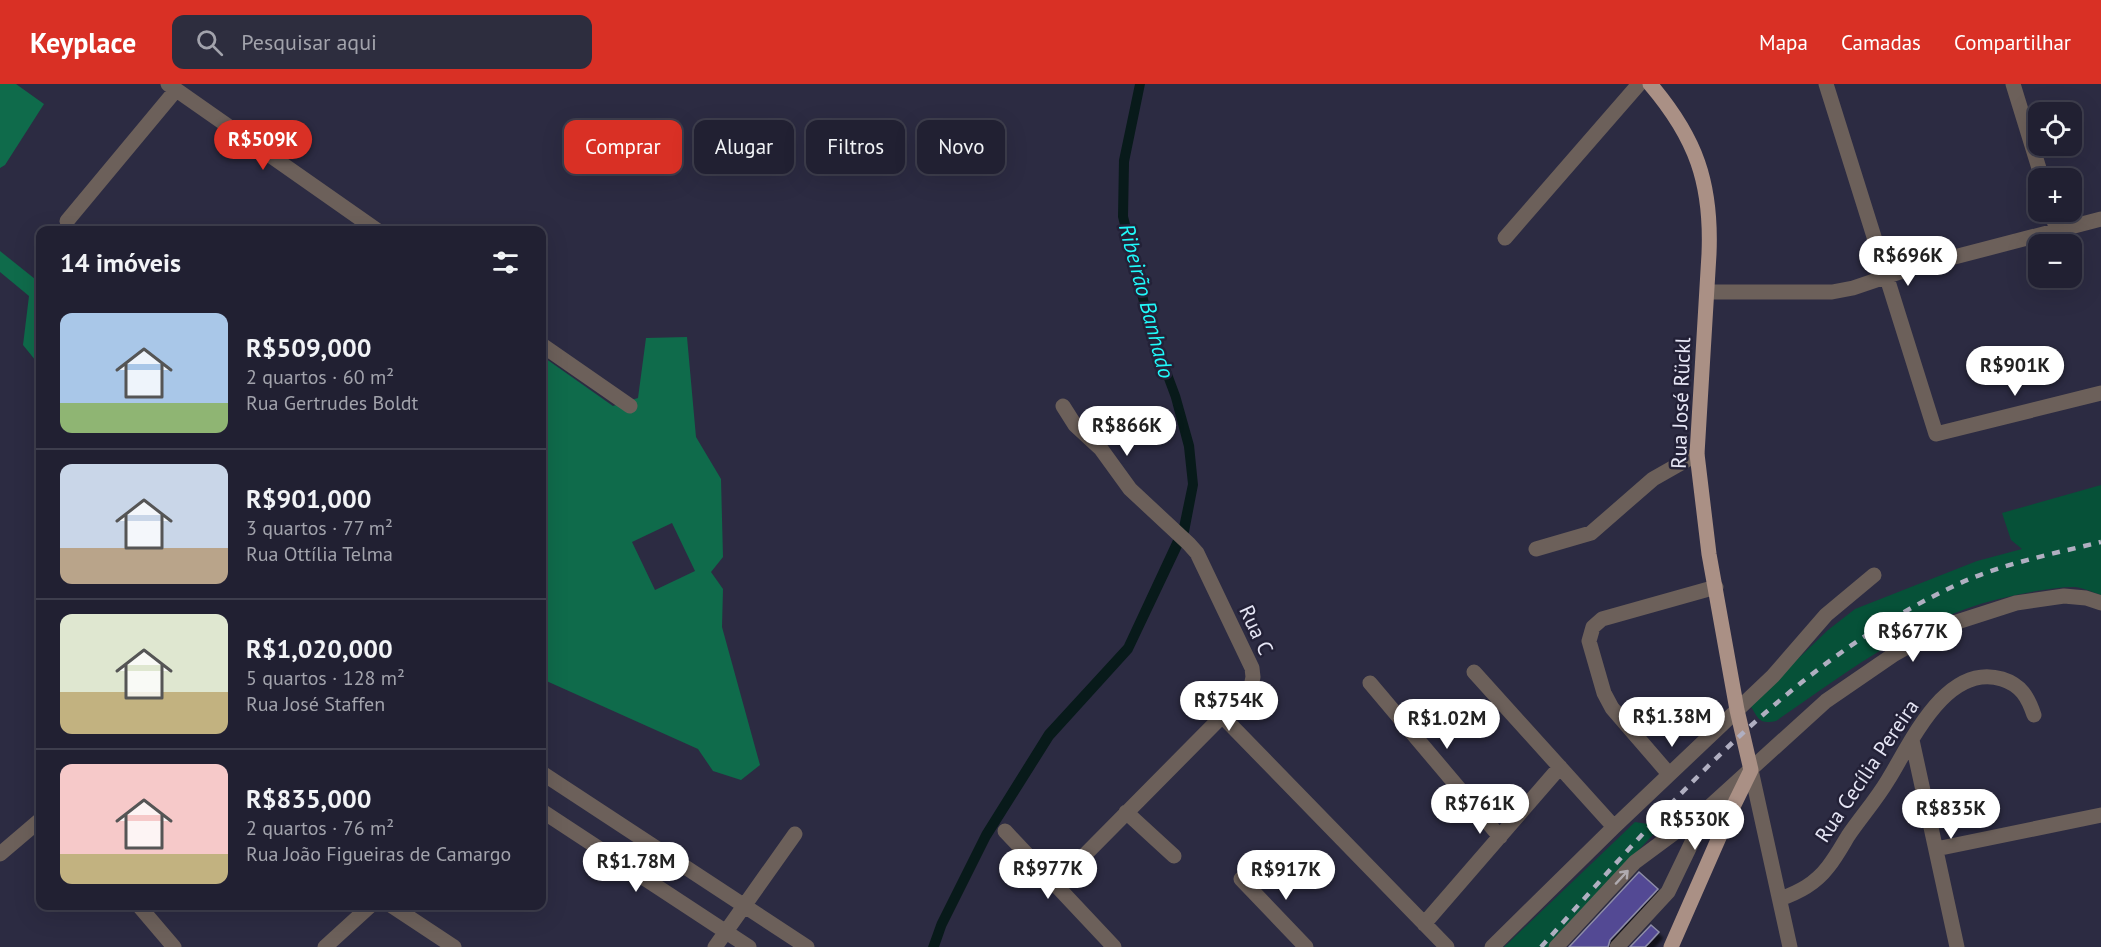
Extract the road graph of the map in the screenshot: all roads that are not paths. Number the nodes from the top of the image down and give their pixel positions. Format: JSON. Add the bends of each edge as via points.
{"nodes":[{"id":1,"x":1639,"y":84,"type":"edge"},
{"id":2,"x":1650,"y":84,"type":"edge"},
{"id":3,"x":1826,"y":84,"type":"edge"},
{"id":4,"x":2013,"y":84,"type":"edge"},
{"id":5,"x":172,"y":87,"type":"edge"},
{"id":6,"x":2039,"y":168,"type":"edge"},
{"id":7,"x":2101,"y":219,"type":"edge"},
{"id":8,"x":67,"y":221,"type":"dead end"},
{"id":9,"x":2054,"y":222,"type":"edge"},
{"id":10,"x":371,"y":226,"type":"edge"},
{"id":11,"x":2057,"y":230,"type":"junction"},
{"id":12,"x":1505,"y":238,"type":"dead end"},
{"id":13,"x":1888,"y":276,"type":"junction"},
{"id":14,"x":1708,"y":292,"type":"junction"},
{"id":15,"x":546,"y":348,"type":"edge"},
{"id":16,"x":2101,"y":393,"type":"edge"},
{"id":17,"x":630,"y":406,"type":"dead end"},
{"id":18,"x":1063,"y":406,"type":"dead end"},
{"id":19,"x":1697,"y":454,"type":"junction"},
{"id":20,"x":1536,"y":549,"type":"dead end"},
{"id":21,"x":1875,"y":575,"type":"dead end"},
{"id":22,"x":1716,"y":587,"type":"junction"},
{"id":23,"x":2101,"y":603,"type":"edge"},
{"id":24,"x":1474,"y":672,"type":"dead end"},
{"id":25,"x":1370,"y":683,"type":"dead end"},
{"id":26,"x":1737,"y":710,"type":"junction"},
{"id":27,"x":2034,"y":715,"type":"dead end"},
{"id":28,"x":1222,"y":716,"type":"junction"},
{"id":29,"x":1912,"y":740,"type":"junction"},
{"id":30,"x":1560,"y":767,"type":"junction"},
{"id":31,"x":1751,"y":770,"type":"junction"},
{"id":32,"x":1669,"y":774,"type":"junction"},
{"id":33,"x":546,"y":776,"type":"edge"},
{"id":34,"x":1708,"y":808,"type":"junction"},
{"id":35,"x":1126,"y":812,"type":"junction"},
{"id":36,"x":546,"y":814,"type":"edge"},
{"id":37,"x":2101,"y":815,"type":"edge"},
{"id":38,"x":36,"y":823,"type":"edge"},
{"id":39,"x":1614,"y":827,"type":"junction"},
{"id":40,"x":1005,"y":831,"type":"dead end"},
{"id":41,"x":795,"y":834,"type":"dead end"},
{"id":42,"x":1500,"y":837,"type":"junction"},
{"id":43,"x":1936,"y":849,"type":"junction"},
{"id":44,"x":0,"y":854,"type":"edge"},
{"id":45,"x":1174,"y":856,"type":"dead end"},
{"id":46,"x":1241,"y":879,"type":"dead end"},
{"id":47,"x":1056,"y":885,"type":"junction"},
{"id":48,"x":1780,"y":899,"type":"junction"},
{"id":49,"x":744,"y":905,"type":"junction"},
{"id":50,"x":142,"y":910,"type":"edge"},
{"id":51,"x":366,"y":910,"type":"edge"},
{"id":52,"x":398,"y":910,"type":"edge"},
{"id":53,"x":1424,"y":924,"type":"junction"},
{"id":54,"x":725,"y":932,"type":"junction"},
{"id":55,"x":174,"y":947,"type":"edge"},
{"id":56,"x":325,"y":947,"type":"edge"},
{"id":57,"x":454,"y":947,"type":"edge"},
{"id":58,"x":715,"y":947,"type":"edge"},
{"id":59,"x":749,"y":947,"type":"edge"},
{"id":60,"x":807,"y":947,"type":"edge"},
{"id":61,"x":1114,"y":947,"type":"edge"},
{"id":62,"x":1306,"y":947,"type":"edge"},
{"id":63,"x":1447,"y":947,"type":"edge"},
{"id":64,"x":1492,"y":947,"type":"edge"},
{"id":65,"x":1556,"y":947,"type":"edge"},
{"id":66,"x":1617,"y":947,"type":"edge"},
{"id":67,"x":1671,"y":947,"type":"edge"},
{"id":68,"x":1790,"y":947,"type":"edge"},
{"id":69,"x":1957,"y":947,"type":"edge"}],
"edges":[{"from":1,"to":12,"type":"street"},
{"from":2,"to":14,"type":"main road","name":"Rua José Rückl","via":[[1682,126],[1703,176],[1710,229]]},
{"from":3,"to":13,"type":"street"},
{"from":4,"to":6,"type":"street"},
{"from":5,"to":8,"type":"street"},
{"from":5,"to":10,"type":"street"},
{"from":7,"to":11,"type":"street"},
{"from":9,"to":11,"type":"street"},
{"from":11,"to":13,"type":"street"},
{"from":13,"to":14,"type":"street","via":[[1832,292]]},
{"from":13,"to":16,"type":"street","via":[[1936,434]]},
{"from":14,"to":19,"type":"main road","name":"Rua José Rückl"},
{"from":15,"to":17,"type":"street"},
{"from":18,"to":28,"type":"street","name":"Rua C","via":[[1130,489],[1189,543],[1201,561],[1252,668],[1251,687]]},
{"from":19,"to":20,"type":"street","via":[[1653,479],[1591,533]]},
{"from":19,"to":22,"type":"main road","name":"Rua José Rückl","via":[[1704,525]]},
{"from":21,"to":26,"type":"street","via":[[1826,615],[1773,676]]},
{"from":22,"to":26,"type":"main road","name":"Rua José Rückl"},
{"from":22,"to":32,"type":"street","via":[[1602,619],[1593,627],[1590,641],[1604,693],[1612,708]]},
{"from":23,"to":31,"type":"street","via":[[2075,597],[2039,599],[1991,610],[1932,634],[1893,655],[1827,701]]},
{"from":24,"to":30,"type":"street"},
{"from":25,"to":42,"type":"street"},
{"from":26,"to":31,"type":"main road","name":"Rua José Rückl"},
{"from":26,"to":32,"type":"street"},
{"from":27,"to":29,"type":"street","name":"Rua Cecília Pereira","via":[[2019,687],[1998,678],[1971,679],[1942,698]]},
{"from":28,"to":35,"type":"street","name":"Rua C"},
{"from":28,"to":53,"type":"street"},
{"from":29,"to":43,"type":"street"},
{"from":29,"to":48,"type":"street","name":"Rua Cecília Pereira","via":[[1821,875],[1801,891]]},
{"from":30,"to":39,"type":"street"},
{"from":30,"to":42,"type":"street"},
{"from":31,"to":34,"type":"street"},
{"from":31,"to":48,"type":"street"},
{"from":31,"to":67,"type":"main road"},
{"from":32,"to":39,"type":"street"},
{"from":33,"to":49,"type":"street"},
{"from":65,"to":34,"type":"street","one_way":true,"via":[[1635,861]]},
{"from":34,"to":66,"type":"street","via":[[1668,892]]},
{"from":35,"to":45,"type":"street"},
{"from":35,"to":47,"type":"street","name":"Rua C"},
{"from":36,"to":54,"type":"street"},
{"from":37,"to":43,"type":"street"},
{"from":38,"to":44,"type":"street"},
{"from":39,"to":64,"type":"street"},
{"from":40,"to":47,"type":"street"},
{"from":41,"to":49,"type":"street"},
{"from":42,"to":53,"type":"street"},
{"from":43,"to":69,"type":"street"},
{"from":46,"to":62,"type":"street"},
{"from":47,"to":61,"type":"street"},
{"from":48,"to":68,"type":"street"},
{"from":49,"to":54,"type":"street"},
{"from":49,"to":60,"type":"street"},
{"from":50,"to":55,"type":"street"},
{"from":51,"to":56,"type":"street"},
{"from":52,"to":57,"type":"street"},
{"from":53,"to":63,"type":"street"},
{"from":54,"to":58,"type":"street"},
{"from":54,"to":59,"type":"street"}]}
